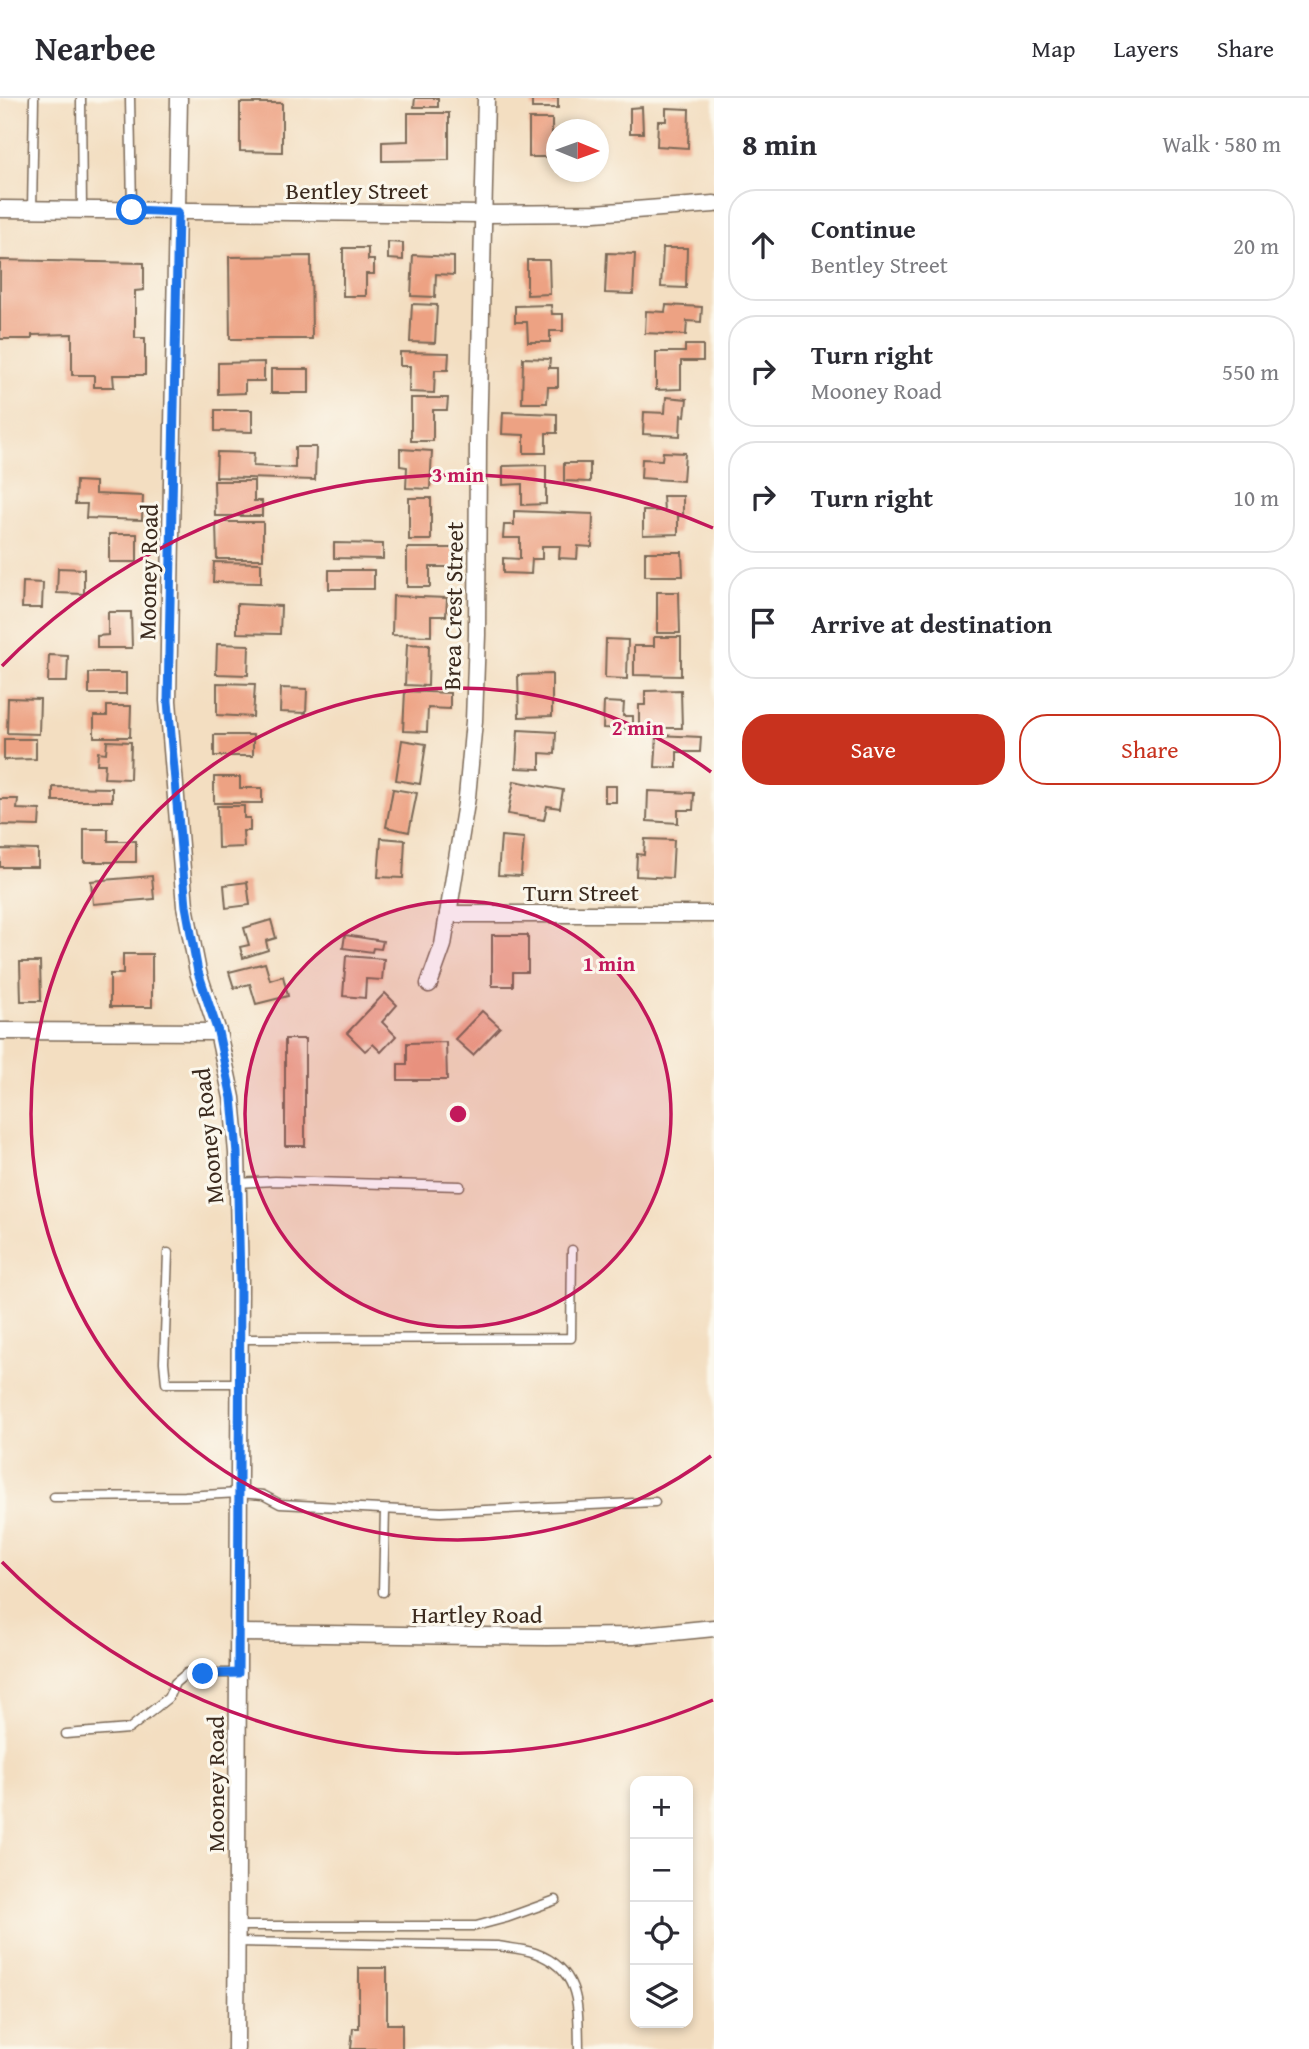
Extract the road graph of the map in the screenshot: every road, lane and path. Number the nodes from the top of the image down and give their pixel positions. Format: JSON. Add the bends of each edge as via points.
{"nodes":[{"id":1,"x":34,"y":98,"type":"edge"},
{"id":2,"x":80,"y":98,"type":"edge"},
{"id":3,"x":130,"y":98,"type":"edge"},
{"id":4,"x":178,"y":98,"type":"edge"},
{"id":5,"x":486,"y":98,"type":"edge"},
{"id":6,"x":714,"y":204,"type":"edge"},
{"id":7,"x":0,"y":209,"type":"edge"},
{"id":8,"x":33,"y":209,"type":"junction"},
{"id":9,"x":82,"y":210,"type":"junction"},
{"id":10,"x":132,"y":210,"type":"junction"},
{"id":11,"x":178,"y":212,"type":"junction"},
{"id":12,"x":484,"y":214,"type":"junction"},
{"id":13,"x":714,"y":914,"type":"edge"},
{"id":14,"x":448,"y":915,"type":"junction"},
{"id":15,"x":429,"y":984,"type":"dead end"},
{"id":16,"x":0,"y":1031,"type":"edge"},
{"id":17,"x":218,"y":1032,"type":"junction"},
{"id":18,"x":238,"y":1183,"type":"junction"},
{"id":19,"x":460,"y":1186,"type":"dead end"},
{"id":20,"x":572,"y":1250,"type":"dead end"},
{"id":21,"x":169,"y":1253,"type":"dead end"},
{"id":22,"x":240,"y":1339,"type":"junction"},
{"id":23,"x":239,"y":1383,"type":"junction"},
{"id":24,"x":239,"y":1493,"type":"junction"},
{"id":25,"x":54,"y":1497,"type":"dead end"},
{"id":26,"x":655,"y":1502,"type":"dead end"},
{"id":27,"x":385,"y":1510,"type":"junction"},
{"id":28,"x":383,"y":1592,"type":"dead end"},
{"id":29,"x":714,"y":1628,"type":"edge"},
{"id":30,"x":239,"y":1633,"type":"junction"},
{"id":31,"x":238,"y":1673,"type":"junction"},
{"id":32,"x":66,"y":1734,"type":"dead end"},
{"id":33,"x":555,"y":1900,"type":"dead end"},
{"id":34,"x":237,"y":1934,"type":"junction"},
{"id":35,"x":236,"y":2049,"type":"edge"},
{"id":36,"x":579,"y":2049,"type":"edge"}],
"edges":[{"from":1,"to":8,"type":"lane"},
{"from":2,"to":9,"type":"lane"},
{"from":3,"to":10,"type":"lane"},
{"from":4,"to":11,"type":"street","name":"Mooney Road"},
{"from":5,"to":12,"type":"street","name":"Brea Crest Street"},
{"from":6,"to":12,"type":"street","name":"Bentley Street","via":[[595,213]]},
{"from":7,"to":8,"type":"street","name":"Bentley Street"},
{"from":8,"to":9,"type":"street","name":"Bentley Street"},
{"from":9,"to":10,"type":"street","name":"Bentley Street"},
{"from":10,"to":11,"type":"street","name":"Bentley Street"},
{"from":11,"to":12,"type":"street","name":"Bentley Street"},
{"from":11,"to":17,"type":"street","name":"Mooney Road","via":[[168,701],[186,906],[198,972]]},
{"from":12,"to":14,"type":"street","name":"Brea Crest Street","via":[[474,721]]},
{"from":13,"to":14,"type":"street","name":"Turn Street"},
{"from":14,"to":15,"type":"street","name":"Brea Crest Street"},
{"from":16,"to":17,"type":"street"},
{"from":17,"to":18,"type":"street","name":"Mooney Road","via":[[232,1098]]},
{"from":18,"to":19,"type":"lane"},
{"from":18,"to":22,"type":"street","name":"Mooney Road"},
{"from":20,"to":22,"type":"lane","via":[[571,1338]]},
{"from":21,"to":23,"type":"lane","via":[[166,1383]]},
{"from":22,"to":23,"type":"street","name":"Mooney Road"},
{"from":23,"to":24,"type":"street","name":"Mooney Road"},
{"from":24,"to":25,"type":"lane"},
{"from":24,"to":27,"type":"lane","via":[[263,1495],[280,1504]]},
{"from":24,"to":30,"type":"street","name":"Mooney Road"},
{"from":26,"to":27,"type":"lane","via":[[441,1512]]},
{"from":27,"to":28,"type":"lane"},
{"from":29,"to":30,"type":"street","name":"Hartley Road","via":[[584,1637]]},
{"from":30,"to":31,"type":"street","name":"Mooney Road"},
{"from":31,"to":32,"type":"lane","via":[[187,1673],[175,1683],[168,1698],[129,1729]]},
{"from":31,"to":34,"type":"street","name":"Mooney Road"},
{"from":33,"to":34,"type":"lane","via":[[476,1926]]},
{"from":34,"to":35,"type":"street","name":"Mooney Road"},
{"from":34,"to":36,"type":"lane","via":[[498,1946],[535,1953],[572,1980],[578,2004]]}]}
